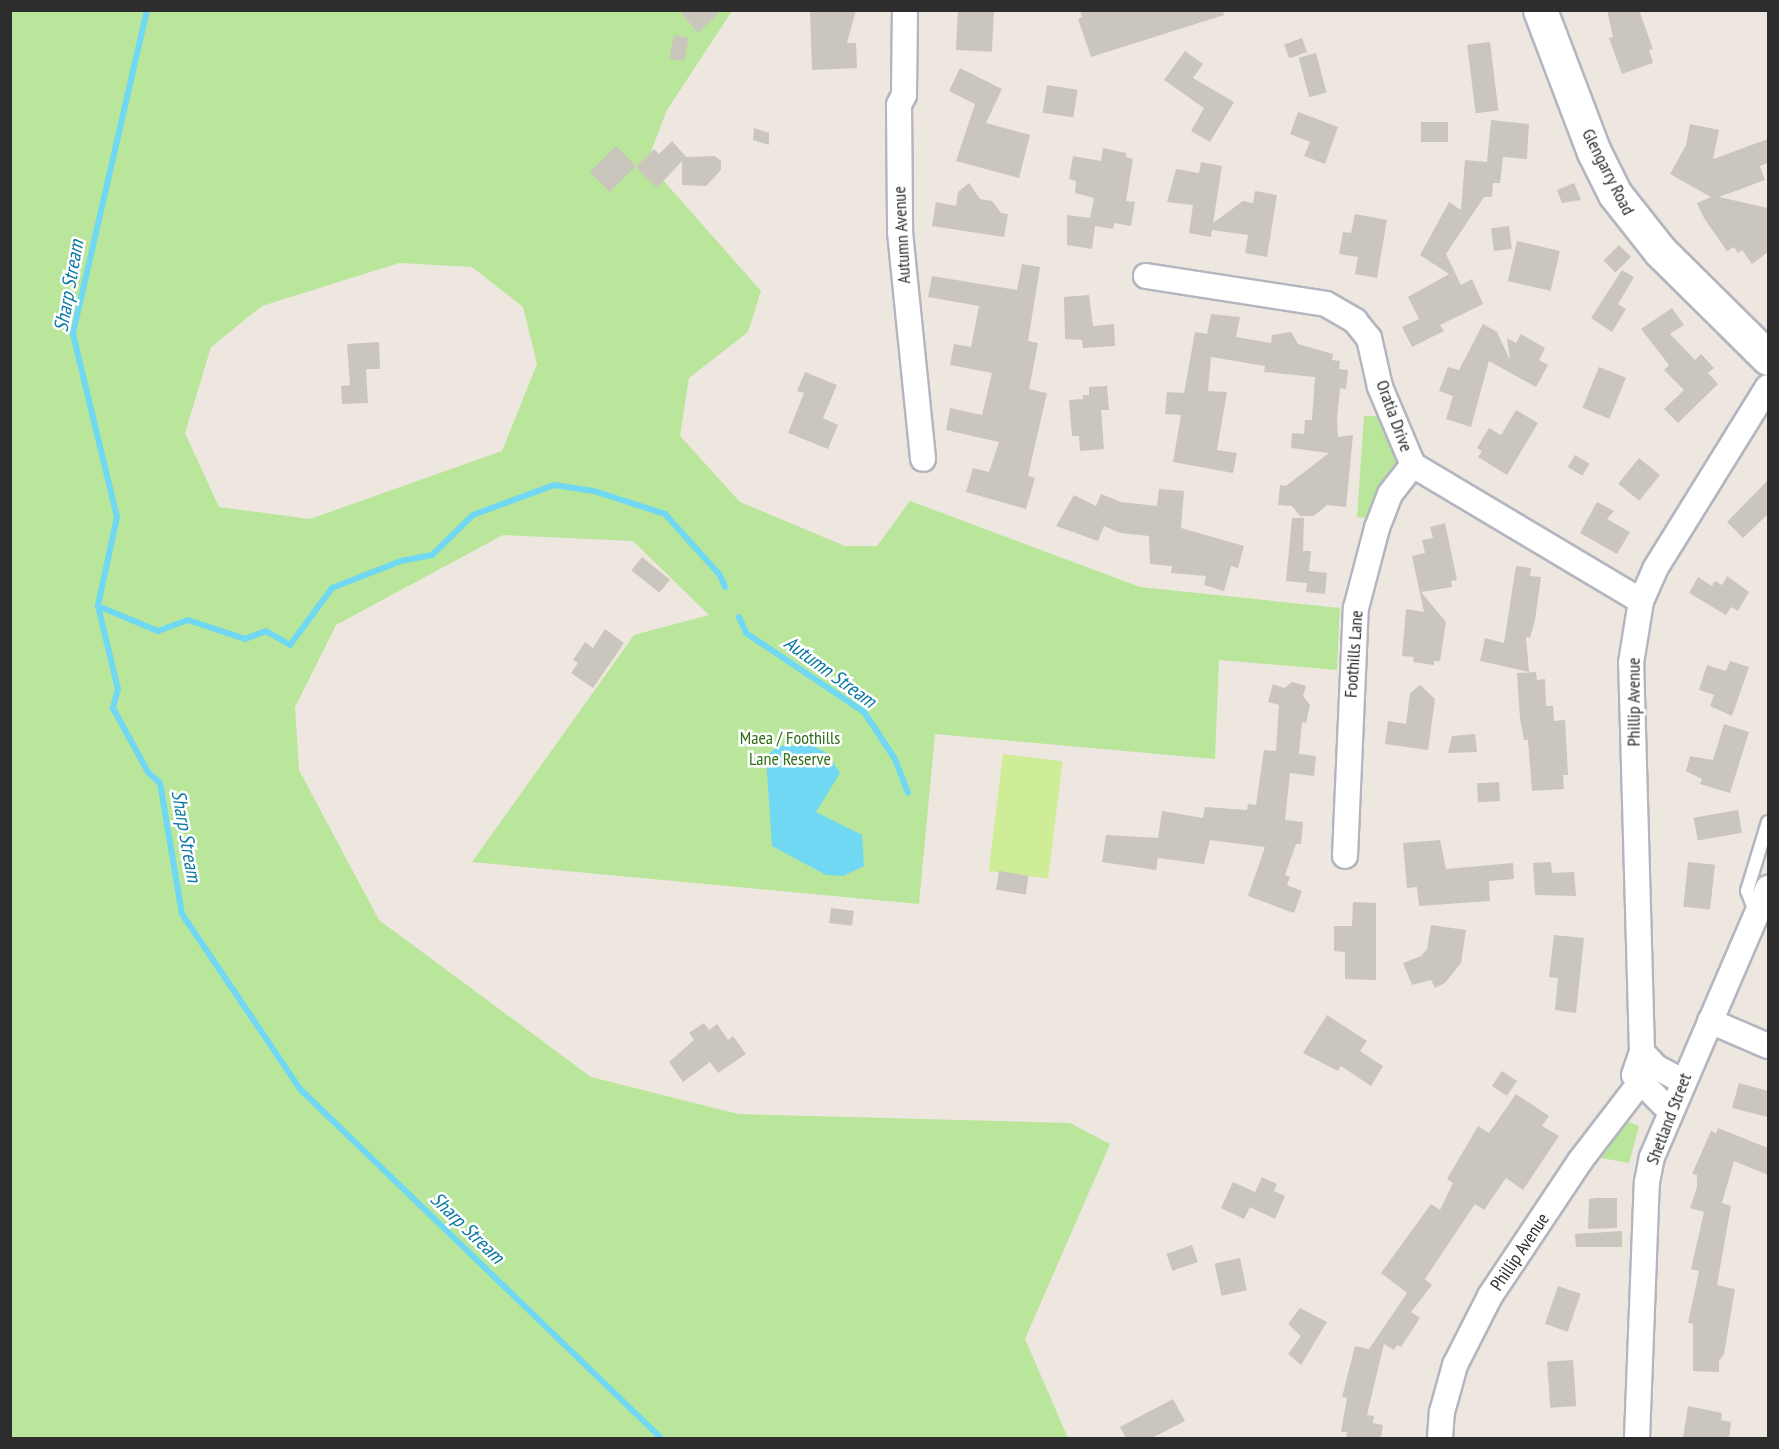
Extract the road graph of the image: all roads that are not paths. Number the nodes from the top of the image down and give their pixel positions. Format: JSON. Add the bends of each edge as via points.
{"nodes":[{"id":1,"x":905,"y":10,"type":"edge"},
{"id":2,"x":1540,"y":10,"type":"edge"},
{"id":3,"x":1146,"y":276,"type":"dead end"},
{"id":4,"x":1768,"y":358,"type":"edge"},
{"id":5,"x":1768,"y":387,"type":"edge"},
{"id":6,"x":923,"y":459,"type":"dead end"},
{"id":7,"x":1413,"y":465,"type":"junction"},
{"id":8,"x":1641,"y":601,"type":"junction"},
{"id":9,"x":1768,"y":822,"type":"edge"},
{"id":10,"x":1345,"y":856,"type":"dead end"},
{"id":11,"x":1768,"y":888,"type":"edge"},
{"id":12,"x":1757,"y":915,"type":"junction"},
{"id":13,"x":1710,"y":1021,"type":"junction"},
{"id":14,"x":1768,"y":1046,"type":"edge"},
{"id":15,"x":1642,"y":1053,"type":"junction"},
{"id":16,"x":1683,"y":1081,"type":"junction"},
{"id":17,"x":1639,"y":1084,"type":"junction"},
{"id":18,"x":1669,"y":1110,"type":"junction"},
{"id":19,"x":1440,"y":1438,"type":"edge"},
{"id":20,"x":1637,"y":1438,"type":"edge"}],
"edges":[{"from":1,"to":6,"type":"street","name":"Autumn Avenue","via":[[904,95],[899,105],[900,232]]},
{"from":2,"to":4,"type":"main road","name":"Glengarry Road","via":[[1594,152],[1615,194],[1660,251]]},
{"from":3,"to":7,"type":"street","name":"Oratia Drive","via":[[1326,304],[1355,321],[1369,338],[1380,387]]},
{"from":5,"to":8,"type":"street","name":"Phillip Avenue","via":[[1655,569]]},
{"from":7,"to":8,"type":"street","name":"Oratia Drive"},
{"from":7,"to":10,"type":"street","name":"Foothills Lane","via":[[1390,494],[1380,519],[1356,608]]},
{"from":8,"to":15,"type":"street","name":"Phillip Avenue","via":[[1631,663]]},
{"from":9,"to":12,"type":"lane","via":[[1747,891]]},
{"from":11,"to":12,"type":"street","name":"Shetland Street"},
{"from":12,"to":13,"type":"street","name":"Shetland Street"},
{"from":13,"to":14,"type":"street"},
{"from":13,"to":16,"type":"street","name":"Shetland Street"},
{"from":15,"to":16,"type":"street","via":[[1656,1067]]},
{"from":15,"to":17,"type":"street","name":"Phillip Avenue","via":[[1634,1075]]},
{"from":16,"to":18,"type":"street","name":"Shetland Street"},
{"from":17,"to":18,"type":"street"},
{"from":17,"to":19,"type":"street","name":"Phillip Avenue","via":[[1580,1161],[1490,1296],[1455,1365],[1442,1412]]},
{"from":18,"to":20,"type":"street","name":"Shetland Street","via":[[1647,1182]]}]}
